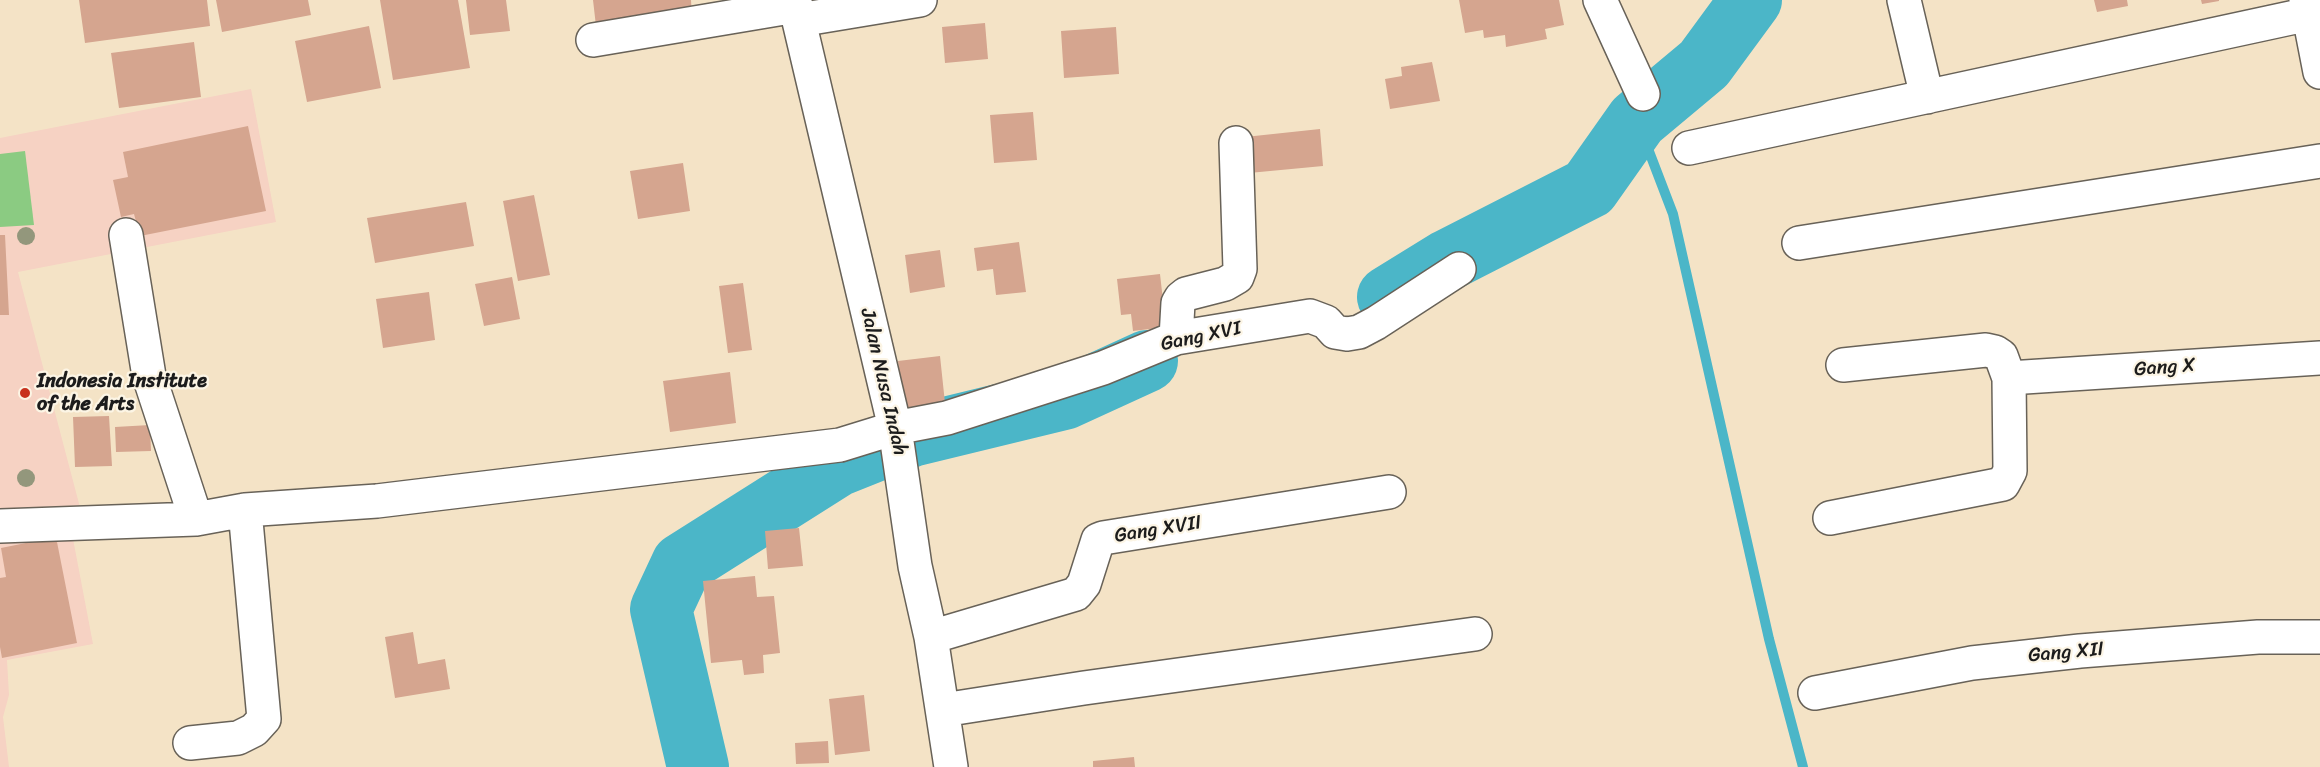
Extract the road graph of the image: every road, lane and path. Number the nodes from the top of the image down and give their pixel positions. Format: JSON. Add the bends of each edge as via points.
{"nodes":[{"id":1,"x":920,"y":0,"type":"edge"},
{"id":2,"x":1600,"y":0,"type":"edge"},
{"id":3,"x":1904,"y":0,"type":"edge"},
{"id":4,"x":2308,"y":7,"type":"edge"},
{"id":5,"x":796,"y":9,"type":"edge"},
{"id":6,"x":593,"y":40,"type":"dead end"},
{"id":7,"x":2320,"y":72,"type":"edge"},
{"id":8,"x":1643,"y":94,"type":"dead end"},
{"id":9,"x":1927,"y":97,"type":"junction"},
{"id":10,"x":1236,"y":143,"type":"dead end"},
{"id":11,"x":1689,"y":148,"type":"dead end"},
{"id":12,"x":2320,"y":161,"type":"edge"},
{"id":13,"x":126,"y":235,"type":"dead end"},
{"id":14,"x":1799,"y":243,"type":"dead end"},
{"id":15,"x":1459,"y":268,"type":"dead end"},
{"id":16,"x":1176,"y":338,"type":"junction"},
{"id":17,"x":2320,"y":358,"type":"edge"},
{"id":18,"x":1843,"y":365,"type":"dead end"},
{"id":19,"x":2009,"y":378,"type":"junction"},
{"id":20,"x":898,"y":442,"type":"junction"},
{"id":21,"x":1389,"y":492,"type":"dead end"},
{"id":22,"x":245,"y":510,"type":"junction"},
{"id":23,"x":1830,"y":518,"type":"dead end"},
{"id":24,"x":196,"y":519,"type":"junction"},
{"id":25,"x":0,"y":526,"type":"edge"},
{"id":26,"x":1474,"y":634,"type":"dead end"},
{"id":27,"x":931,"y":637,"type":"junction"},
{"id":28,"x":2320,"y":637,"type":"edge"},
{"id":29,"x":1815,"y":693,"type":"dead end"},
{"id":30,"x":943,"y":710,"type":"junction"},
{"id":31,"x":190,"y":743,"type":"dead end"},
{"id":32,"x":951,"y":767,"type":"edge"}],
"edges":[{"from":1,"to":5,"type":"street"},
{"from":2,"to":8,"type":"street"},
{"from":3,"to":9,"type":"street"},
{"from":4,"to":7,"type":"street"},
{"from":4,"to":9,"type":"street"},
{"from":5,"to":6,"type":"street"},
{"from":5,"to":20,"type":"street","name":"Jalan Nusa Indah"},
{"from":9,"to":11,"type":"street"},
{"from":10,"to":16,"type":"street","via":[[1240,269],[1237,277],[1225,284],[1181,298]]},
{"from":12,"to":14,"type":"street"},
{"from":13,"to":24,"type":"street","via":[[149,376]]},
{"from":15,"to":16,"type":"street","name":"Gang XVI","via":[[1359,332],[1347,334],[1310,316]]},
{"from":16,"to":20,"type":"street","name":"Gang XVI","via":[[1103,368],[936,421]]},
{"from":17,"to":19,"type":"street","name":"Gang X"},
{"from":18,"to":19,"type":"street","via":[[1986,350],[2001,356]]},
{"from":19,"to":23,"type":"street","via":[[2010,471],[2003,484]]},
{"from":20,"to":22,"type":"street","name":"Gang XVI","via":[[840,445],[377,501]]},
{"from":20,"to":27,"type":"street","name":"Jalan Nusa Indah","via":[[915,566]]},
{"from":21,"to":27,"type":"street","name":"Gang XVII","via":[[1103,538],[1098,540],[1084,584],[1076,594]]},
{"from":22,"to":24,"type":"street","name":"Gang XVI"},
{"from":22,"to":31,"type":"street","via":[[264,719],[238,738]]},
{"from":24,"to":25,"type":"street","name":"Gang XVI"},
{"from":26,"to":30,"type":"street"},
{"from":27,"to":30,"type":"street","name":"Jalan Nusa Indah"},
{"from":28,"to":29,"type":"street","name":"Gang XII","via":[[2258,637],[2080,651],[1972,663]]},
{"from":30,"to":32,"type":"street","name":"Jalan Nusa Indah"}]}
